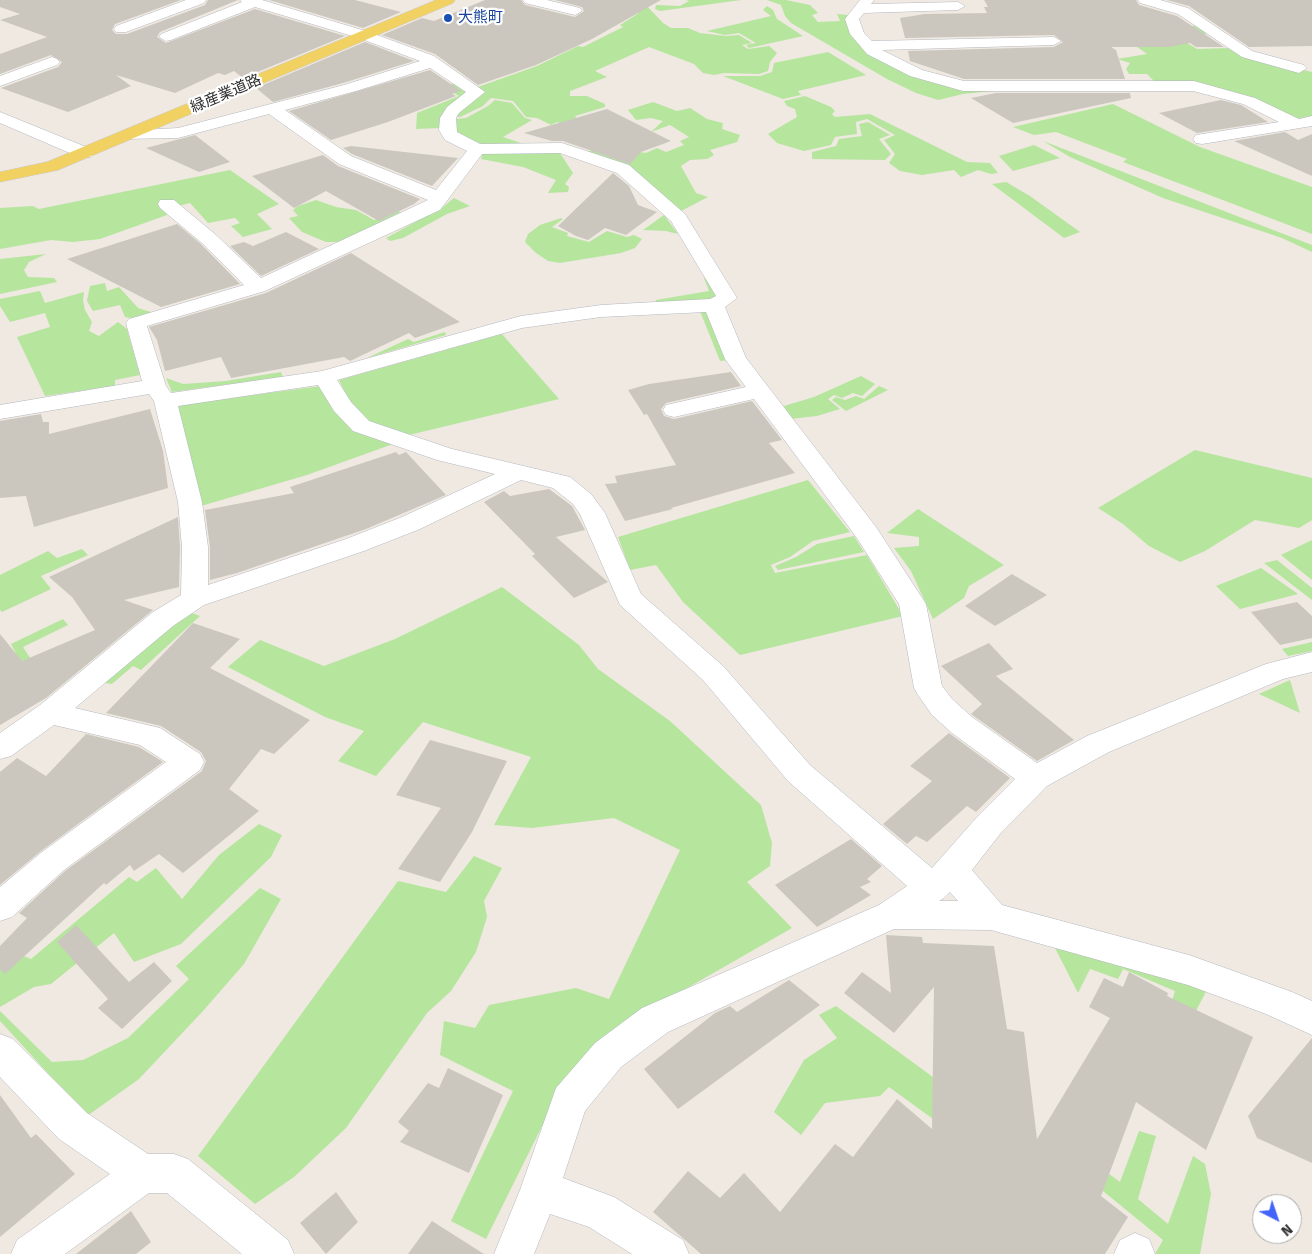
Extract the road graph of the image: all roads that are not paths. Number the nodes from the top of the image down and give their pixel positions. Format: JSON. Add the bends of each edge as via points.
{"nodes":[{"id":1,"x":199,"y":0,"type":"edge"},
{"id":2,"x":448,"y":0,"type":"edge"},
{"id":3,"x":530,"y":0,"type":"edge"},
{"id":4,"x":1145,"y":0,"type":"edge"},
{"id":5,"x":251,"y":1,"type":"edge"},
{"id":6,"x":956,"y":3,"type":"edge"},
{"id":7,"x":863,"y":5,"type":"edge"},
{"id":8,"x":575,"y":11,"type":"dead end"},
{"id":9,"x":121,"y":29,"type":"dead end"},
{"id":10,"x":177,"y":35,"type":"dead end"},
{"id":11,"x":364,"y":36,"type":"junction"},
{"id":12,"x":1054,"y":40,"type":"dead end"},
{"id":13,"x":980,"y":42,"type":"junction"},
{"id":14,"x":868,"y":46,"type":"junction"},
{"id":15,"x":52,"y":62,"type":"dead end"},
{"id":16,"x":432,"y":62,"type":"junction"},
{"id":17,"x":1299,"y":68,"type":"dead end"},
{"id":18,"x":0,"y":81,"type":"edge"},
{"id":19,"x":273,"y":109,"type":"junction"},
{"id":20,"x":0,"y":117,"type":"edge"},
{"id":21,"x":1304,"y":122,"type":"edge"},
{"id":22,"x":128,"y":135,"type":"junction"},
{"id":23,"x":1202,"y":139,"type":"dead end"},
{"id":24,"x":477,"y":149,"type":"junction"},
{"id":25,"x":85,"y":153,"type":"junction"},
{"id":26,"x":0,"y":177,"type":"edge"},
{"id":27,"x":440,"y":198,"type":"junction"},
{"id":28,"x":167,"y":204,"type":"dead end"},
{"id":29,"x":258,"y":286,"type":"junction"},
{"id":30,"x":714,"y":304,"type":"junction"},
{"id":31,"x":324,"y":377,"type":"junction"},
{"id":32,"x":760,"y":391,"type":"junction"},
{"id":33,"x":160,"y":394,"type":"junction"},
{"id":34,"x":674,"y":410,"type":"dead end"},
{"id":35,"x":0,"y":412,"type":"edge"},
{"id":36,"x":519,"y":472,"type":"junction"},
{"id":37,"x":194,"y":599,"type":"junction"},
{"id":38,"x":1312,"y":662,"type":"edge"},
{"id":39,"x":50,"y":712,"type":"junction"},
{"id":40,"x":0,"y":748,"type":"edge"},
{"id":41,"x":1036,"y":778,"type":"junction"},
{"id":42,"x":942,"y":880,"type":"junction"},
{"id":43,"x":0,"y":907,"type":"edge"},
{"id":44,"x":891,"y":914,"type":"junction"},
{"id":45,"x":992,"y":916,"type":"junction"},
{"id":46,"x":1312,"y":1019,"type":"edge"},
{"id":47,"x":0,"y":1052,"type":"edge"},
{"id":48,"x":143,"y":1174,"type":"junction"},
{"id":49,"x":540,"y":1190,"type":"junction"},
{"id":50,"x":31,"y":1254,"type":"edge"},
{"id":51,"x":274,"y":1254,"type":"edge"},
{"id":52,"x":514,"y":1254,"type":"edge"},
{"id":53,"x":669,"y":1254,"type":"edge"}],
"edges":[{"from":1,"to":9,"type":"street"},
{"from":2,"to":11,"type":"main road","name":"緑産業道路"},
{"from":3,"to":8,"type":"street"},
{"from":4,"to":17,"type":"street","via":[[1183,12],[1247,54]]},
{"from":5,"to":10,"type":"street"},
{"from":5,"to":11,"type":"street"},
{"from":6,"to":7,"type":"street"},
{"from":6,"to":13,"type":"street"},
{"from":7,"to":14,"type":"street","via":[[852,19],[857,34]]},
{"from":11,"to":16,"type":"street"},
{"from":11,"to":22,"type":"main road","name":"緑産業道路"},
{"from":12,"to":13,"type":"street"},
{"from":13,"to":14,"type":"street"},
{"from":14,"to":21,"type":"street","via":[[916,73],[963,86],[1194,86]]},
{"from":15,"to":18,"type":"street"},
{"from":16,"to":19,"type":"street"},
{"from":16,"to":24,"type":"street","via":[[477,92],[453,110],[447,130],[451,136]]},
{"from":19,"to":22,"type":"street","via":[[178,133]]},
{"from":19,"to":27,"type":"street","via":[[345,160]]},
{"from":20,"to":25,"type":"street"},
{"from":21,"to":23,"type":"street"},
{"from":22,"to":25,"type":"main road","name":"緑産業道路"},
{"from":24,"to":27,"type":"street"},
{"from":24,"to":30,"type":"street","via":[[562,148],[623,169],[678,218],[726,298]]},
{"from":25,"to":26,"type":"main road","name":"緑産業道路","via":[[52,166]]},
{"from":27,"to":29,"type":"street","via":[[433,206]]},
{"from":28,"to":29,"type":"street"},
{"from":29,"to":33,"type":"street","via":[[136,323]]},
{"from":30,"to":31,"type":"street","via":[[601,311],[521,322]]},
{"from":30,"to":32,"type":"street","via":[[736,359]]},
{"from":31,"to":33,"type":"street"},
{"from":31,"to":36,"type":"street","via":[[342,406],[361,426],[446,455]]},
{"from":32,"to":34,"type":"street"},
{"from":32,"to":41,"type":"street","via":[[867,533],[912,604],[928,688],[942,708]]},
{"from":33,"to":35,"type":"street"},
{"from":33,"to":37,"type":"street","via":[[190,502],[195,547]]},
{"from":36,"to":37,"type":"street","via":[[411,523],[355,545]]},
{"from":36,"to":42,"type":"street","via":[[561,482],[582,498],[630,599],[713,673],[799,773]]},
{"from":37,"to":39,"type":"street","via":[[163,619]]},
{"from":38,"to":41,"type":"street","via":[[1276,671],[1098,744]]},
{"from":39,"to":40,"type":"street"},
{"from":39,"to":43,"type":"street","via":[[149,736],[189,762],[53,861]]},
{"from":41,"to":42,"type":"street","via":[[989,825]]},
{"from":42,"to":44,"type":"street"},
{"from":42,"to":45,"type":"street"},
{"from":44,"to":45,"type":"street"},
{"from":44,"to":49,"type":"street","via":[[655,1020],[608,1055],[569,1101]]},
{"from":45,"to":46,"type":"street","via":[[1189,970]]},
{"from":47,"to":48,"type":"street","via":[[73,1126]]},
{"from":48,"to":50,"type":"street"},
{"from":48,"to":51,"type":"street","via":[[174,1173]]},
{"from":49,"to":52,"type":"street"},
{"from":49,"to":53,"type":"street","via":[[600,1211]]}]}
